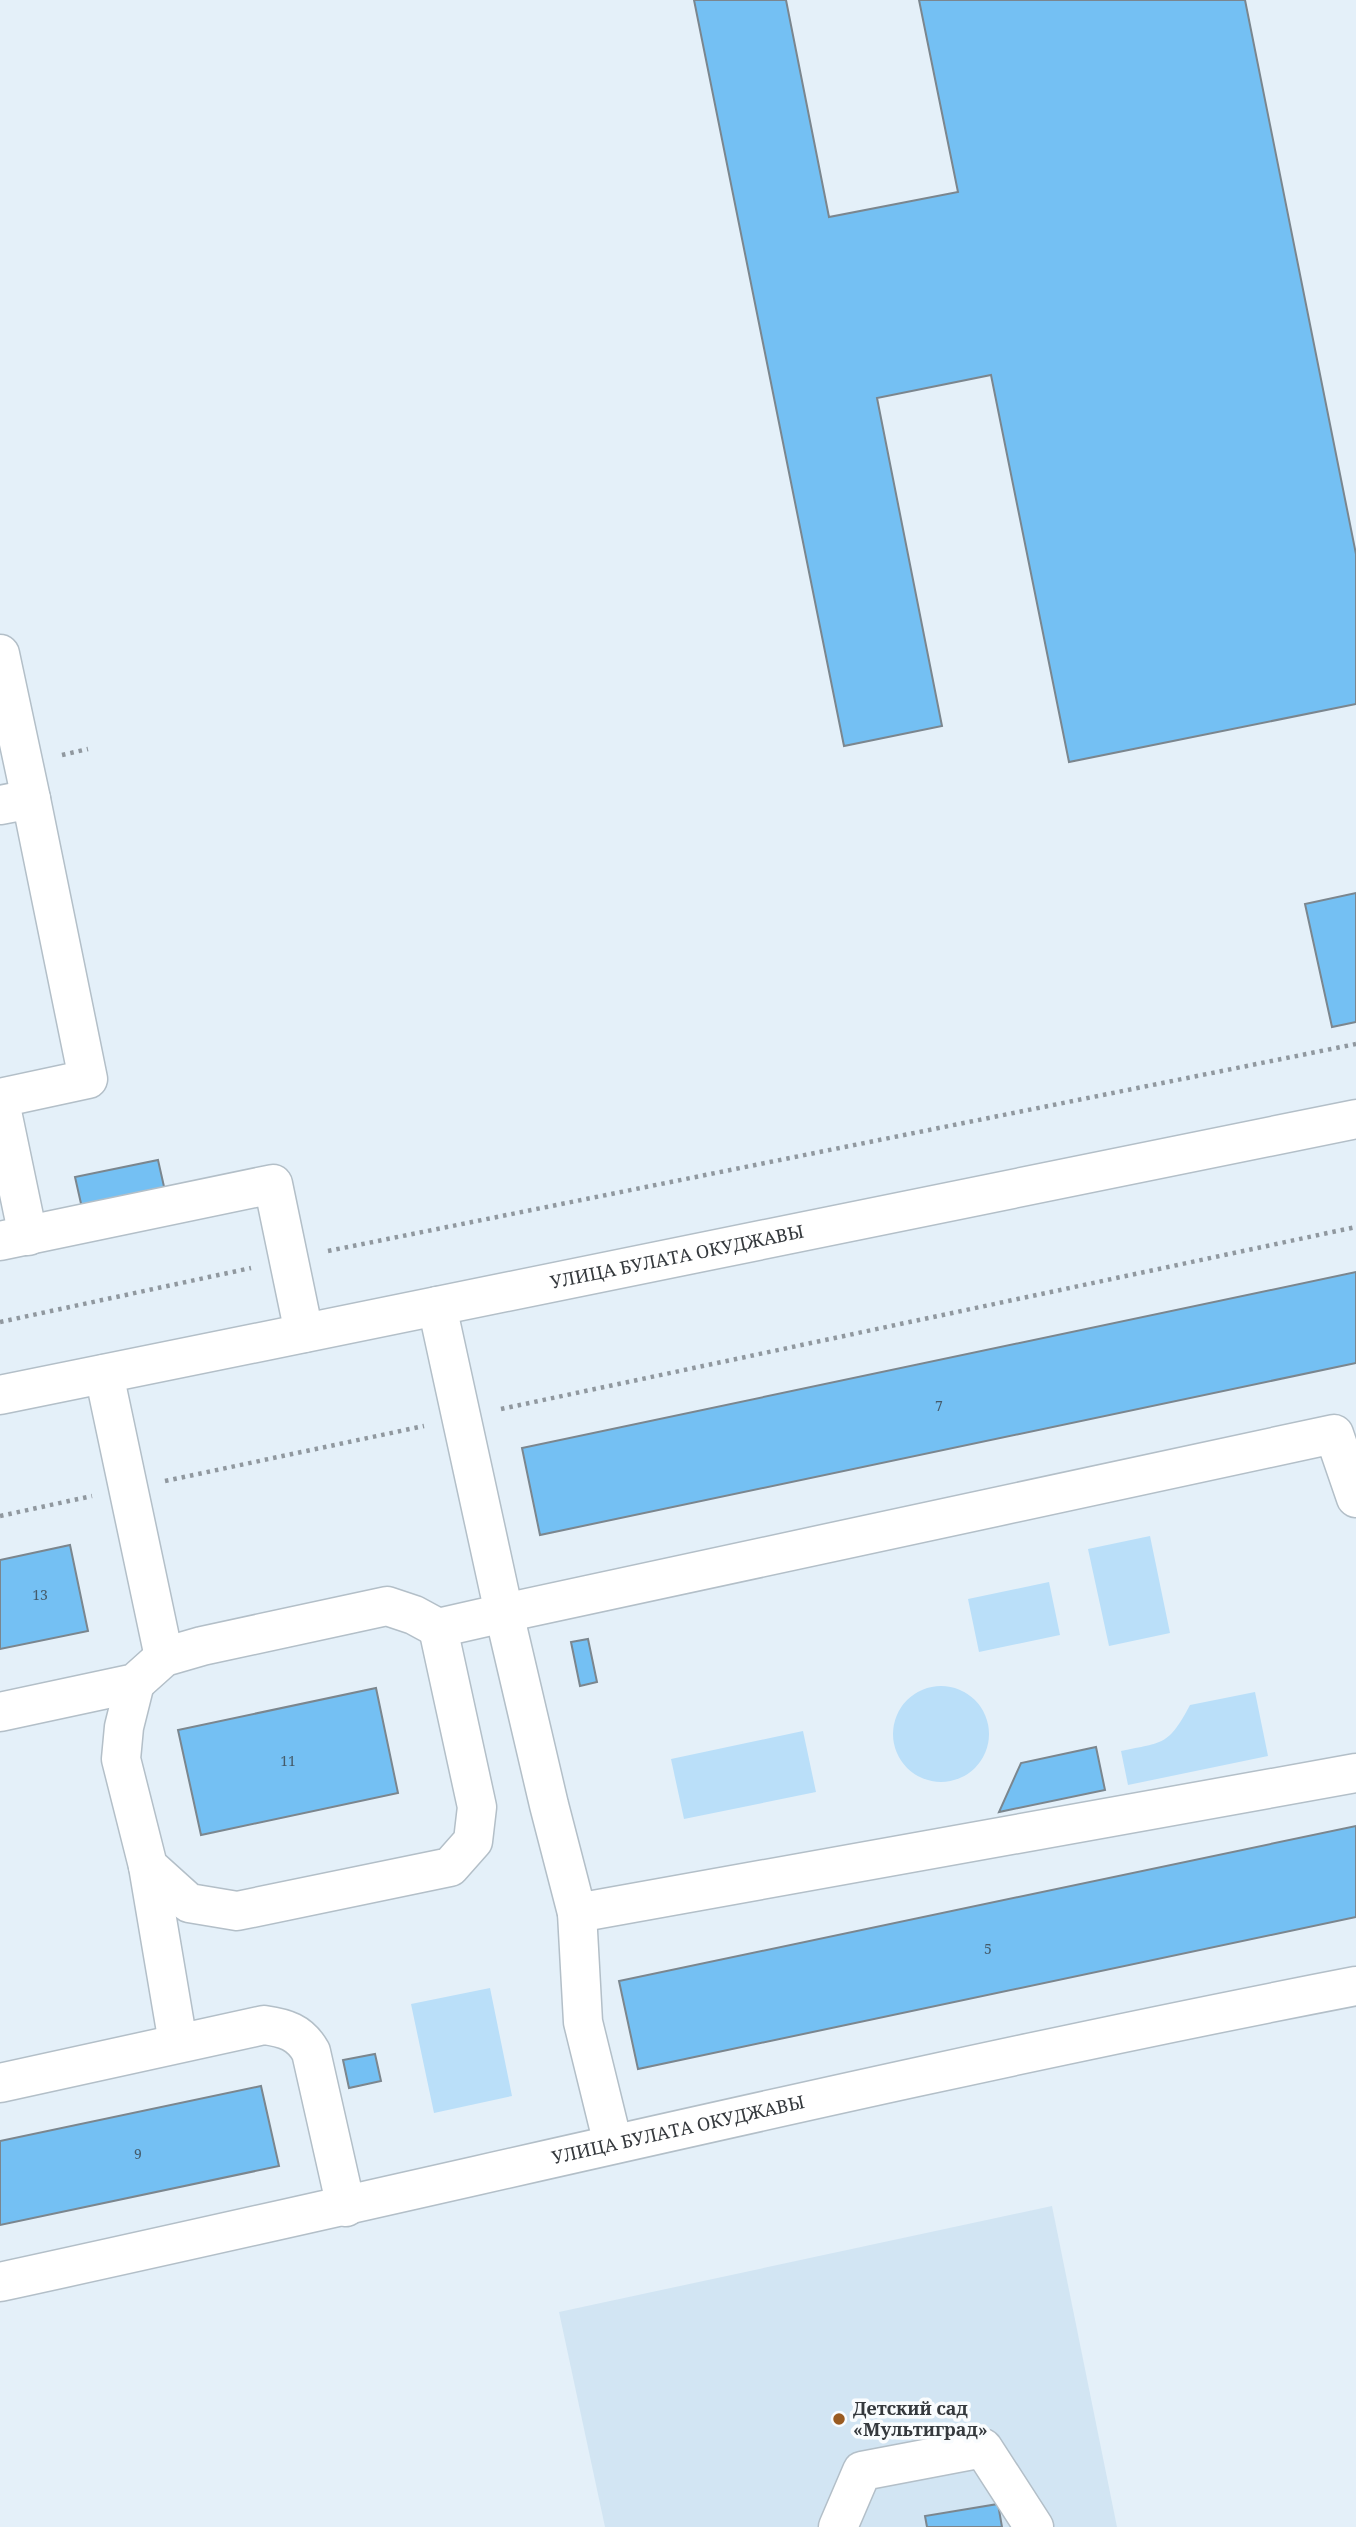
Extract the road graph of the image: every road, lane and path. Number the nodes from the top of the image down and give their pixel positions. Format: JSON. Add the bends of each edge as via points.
{"nodes":[{"id":1,"x":0,"y":654,"type":"edge"},
{"id":2,"x":15,"y":802,"type":"edge"},
{"id":3,"x":1356,"y":1044,"type":"edge"},
{"id":4,"x":0,"y":1100,"type":"edge"},
{"id":5,"x":1356,"y":1119,"type":"edge"},
{"id":6,"x":1356,"y":1227,"type":"edge"},
{"id":7,"x":14,"y":1238,"type":"edge"},
{"id":8,"x":289,"y":1260,"type":"junction"},
{"id":9,"x":437,"y":1306,"type":"junction"},
{"id":10,"x":0,"y":1322,"type":"edge"},
{"id":11,"x":304,"y":1333,"type":"junction"},
{"id":12,"x":104,"y":1374,"type":"junction"},
{"id":13,"x":0,"y":1395,"type":"edge"},
{"id":14,"x":461,"y":1418,"type":"junction"},
{"id":15,"x":1345,"y":1432,"type":"edge"},
{"id":16,"x":128,"y":1489,"type":"junction"},
{"id":17,"x":1356,"y":1498,"type":"edge"},
{"id":18,"x":0,"y":1516,"type":"edge"},
{"id":19,"x":504,"y":1613,"type":"junction"},
{"id":20,"x":438,"y":1628,"type":"junction"},
{"id":21,"x":164,"y":1657,"type":"junction"},
{"id":22,"x":135,"y":1683,"type":"junction"},
{"id":23,"x":0,"y":1712,"type":"edge"},
{"id":24,"x":1356,"y":1773,"type":"edge"},
{"id":25,"x":148,"y":1866,"type":"junction"},
{"id":26,"x":577,"y":1913,"type":"junction"},
{"id":27,"x":1356,"y":1986,"type":"edge"},
{"id":28,"x":178,"y":2043,"type":"junction"},
{"id":29,"x":0,"y":2083,"type":"edge"},
{"id":30,"x":613,"y":2144,"type":"junction"},
{"id":31,"x":346,"y":2207,"type":"junction"},
{"id":32,"x":0,"y":2282,"type":"edge"},
{"id":33,"x":838,"y":2527,"type":"edge"},
{"id":34,"x":1034,"y":2527,"type":"edge"}],
"edges":[{"from":1,"to":2,"type":"street"},
{"from":2,"to":4,"type":"street","via":[[88,1079]]},
{"from":3,"to":8,"type":"path"},
{"from":4,"to":7,"type":"street"},
{"from":5,"to":9,"type":"street","name":"УЛИЦА БУЛАТА ОКУДЖАВЫ"},
{"from":6,"to":14,"type":"path"},
{"from":7,"to":8,"type":"street","via":[[273,1184]]},
{"from":8,"to":10,"type":"path"},
{"from":8,"to":11,"type":"street"},
{"from":9,"to":11,"type":"street","name":"УЛИЦА БУЛАТА ОКУДЖАВЫ"},
{"from":9,"to":14,"type":"street"},
{"from":11,"to":12,"type":"street","name":"УЛИЦА БУЛАТА ОКУДЖАВЫ"},
{"from":12,"to":13,"type":"street","name":"УЛИЦА БУЛАТА ОКУДЖАВЫ"},
{"from":12,"to":16,"type":"street"},
{"from":14,"to":16,"type":"path"},
{"from":14,"to":19,"type":"street"},
{"from":15,"to":17,"type":"street"},
{"from":15,"to":19,"type":"street"},
{"from":16,"to":18,"type":"path"},
{"from":16,"to":21,"type":"street"},
{"from":19,"to":20,"type":"street"},
{"from":19,"to":26,"type":"street"},
{"from":20,"to":21,"type":"street","via":[[387,1606]]},
{"from":20,"to":25,"type":"street","via":[[477,1807],[473,1841],[450,1867],[237,1911],[189,1903]]},
{"from":21,"to":22,"type":"street"},
{"from":22,"to":23,"type":"street"},
{"from":22,"to":25,"type":"street","via":[[121,1759]]},
{"from":24,"to":26,"type":"street"},
{"from":25,"to":28,"type":"street"},
{"from":26,"to":30,"type":"street","via":[[583,2022]]},
{"from":27,"to":30,"type":"street","name":"УЛИЦА БУЛАТА ОКУДЖАВЫ","via":[[1125,2031]]},
{"from":28,"to":29,"type":"street"},
{"from":28,"to":31,"type":"street","via":[[264,2025],[285,2028],[304,2038]]},
{"from":30,"to":31,"type":"street","name":"УЛИЦА БУЛАТА ОКУДЖАВЫ"},
{"from":31,"to":32,"type":"street","name":"УЛИЦА БУЛАТА ОКУДЖАВЫ"},
{"from":33,"to":34,"type":"street","via":[[862,2471],[983,2448]]}]}
